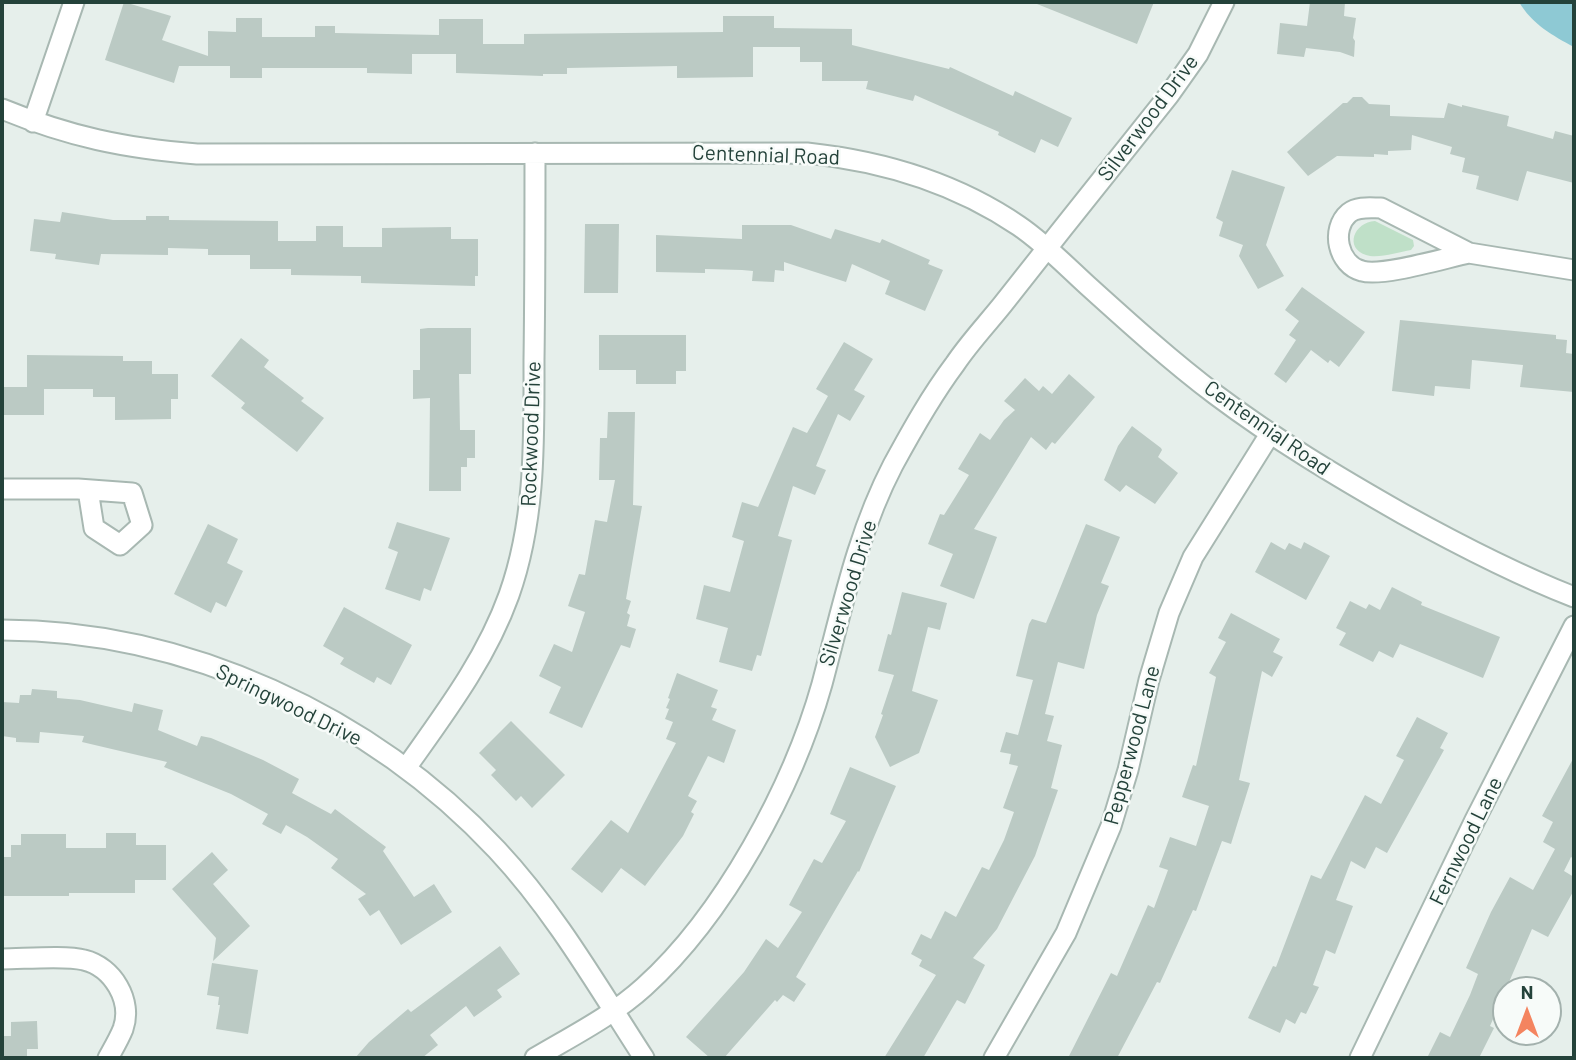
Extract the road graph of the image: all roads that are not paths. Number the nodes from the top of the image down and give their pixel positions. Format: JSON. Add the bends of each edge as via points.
{"nodes":[{"id":1,"x":74,"y":2,"type":"edge"},
{"id":2,"x":1224,"y":2,"type":"edge"},
{"id":3,"x":2,"y":109,"type":"edge"},
{"id":4,"x":33,"y":122,"type":"junction"},
{"id":5,"x":535,"y":153,"type":"junction"},
{"id":6,"x":1046,"y":247,"type":"junction"},
{"id":7,"x":1469,"y":253,"type":"junction"},
{"id":8,"x":1574,"y":270,"type":"edge"},
{"id":9,"x":1270,"y":434,"type":"junction"},
{"id":10,"x":2,"y":489,"type":"edge"},
{"id":11,"x":88,"y":490,"type":"dead end"},
{"id":12,"x":1574,"y":597,"type":"edge"},
{"id":13,"x":1574,"y":626,"type":"edge"},
{"id":14,"x":2,"y":630,"type":"edge"},
{"id":15,"x":406,"y":768,"type":"junction"},
{"id":16,"x":2,"y":959,"type":"edge"},
{"id":17,"x":613,"y":1011,"type":"junction"},
{"id":18,"x":108,"y":1058,"type":"edge"},
{"id":19,"x":535,"y":1058,"type":"edge"},
{"id":20,"x":643,"y":1058,"type":"edge"},
{"id":21,"x":994,"y":1058,"type":"edge"},
{"id":22,"x":1360,"y":1058,"type":"edge"}],
"edges":[{"from":1,"to":4,"type":"street"},
{"from":2,"to":6,"type":"street","name":"Silverwood Drive","via":[[1198,54],[1169,95]]},
{"from":3,"to":4,"type":"street","name":"Centennial Road"},
{"from":4,"to":5,"type":"street","name":"Centennial Road","via":[[117,145],[197,154]]},
{"from":5,"to":6,"type":"street","name":"Centennial Road","via":[[848,157],[945,186],[1020,226]]},
{"from":5,"to":15,"type":"street","name":"Rockwood Drive","via":[[534,471],[528,524],[508,597],[487,646]]},
{"from":6,"to":9,"type":"street","name":"Centennial Road","via":[[1159,349]]},
{"from":6,"to":17,"type":"street","name":"Silverwood Drive","via":[[955,362],[891,469],[846,585],[821,686],[796,758],[751,849],[670,961]]},
{"from":7,"to":7,"type":"street","via":[[1381,208],[1365,207],[1350,213],[1338,235],[1345,259],[1363,272]]},
{"from":7,"to":8,"type":"street"},
{"from":9,"to":12,"type":"street","name":"Centennial Road","via":[[1322,469],[1472,552]]},
{"from":9,"to":21,"type":"street","name":"Pepperwood Lane","via":[[1193,557],[1169,612],[1128,770],[1101,849],[1066,933]]},
{"from":10,"to":11,"type":"street"},
{"from":13,"to":22,"type":"street","name":"Fernwood Lane"},
{"from":14,"to":15,"type":"street","name":"Springwood Drive","via":[[91,636],[190,659],[243,678],[332,721]]},
{"from":15,"to":17,"type":"street","name":"Springwood Drive","via":[[498,851],[545,907]]},
{"from":16,"to":18,"type":"street","via":[[84,960],[113,978],[126,1009],[124,1027]]},
{"from":17,"to":19,"type":"street","name":"Silverwood Drive"},
{"from":17,"to":20,"type":"street","name":"Springwood Drive"}]}
